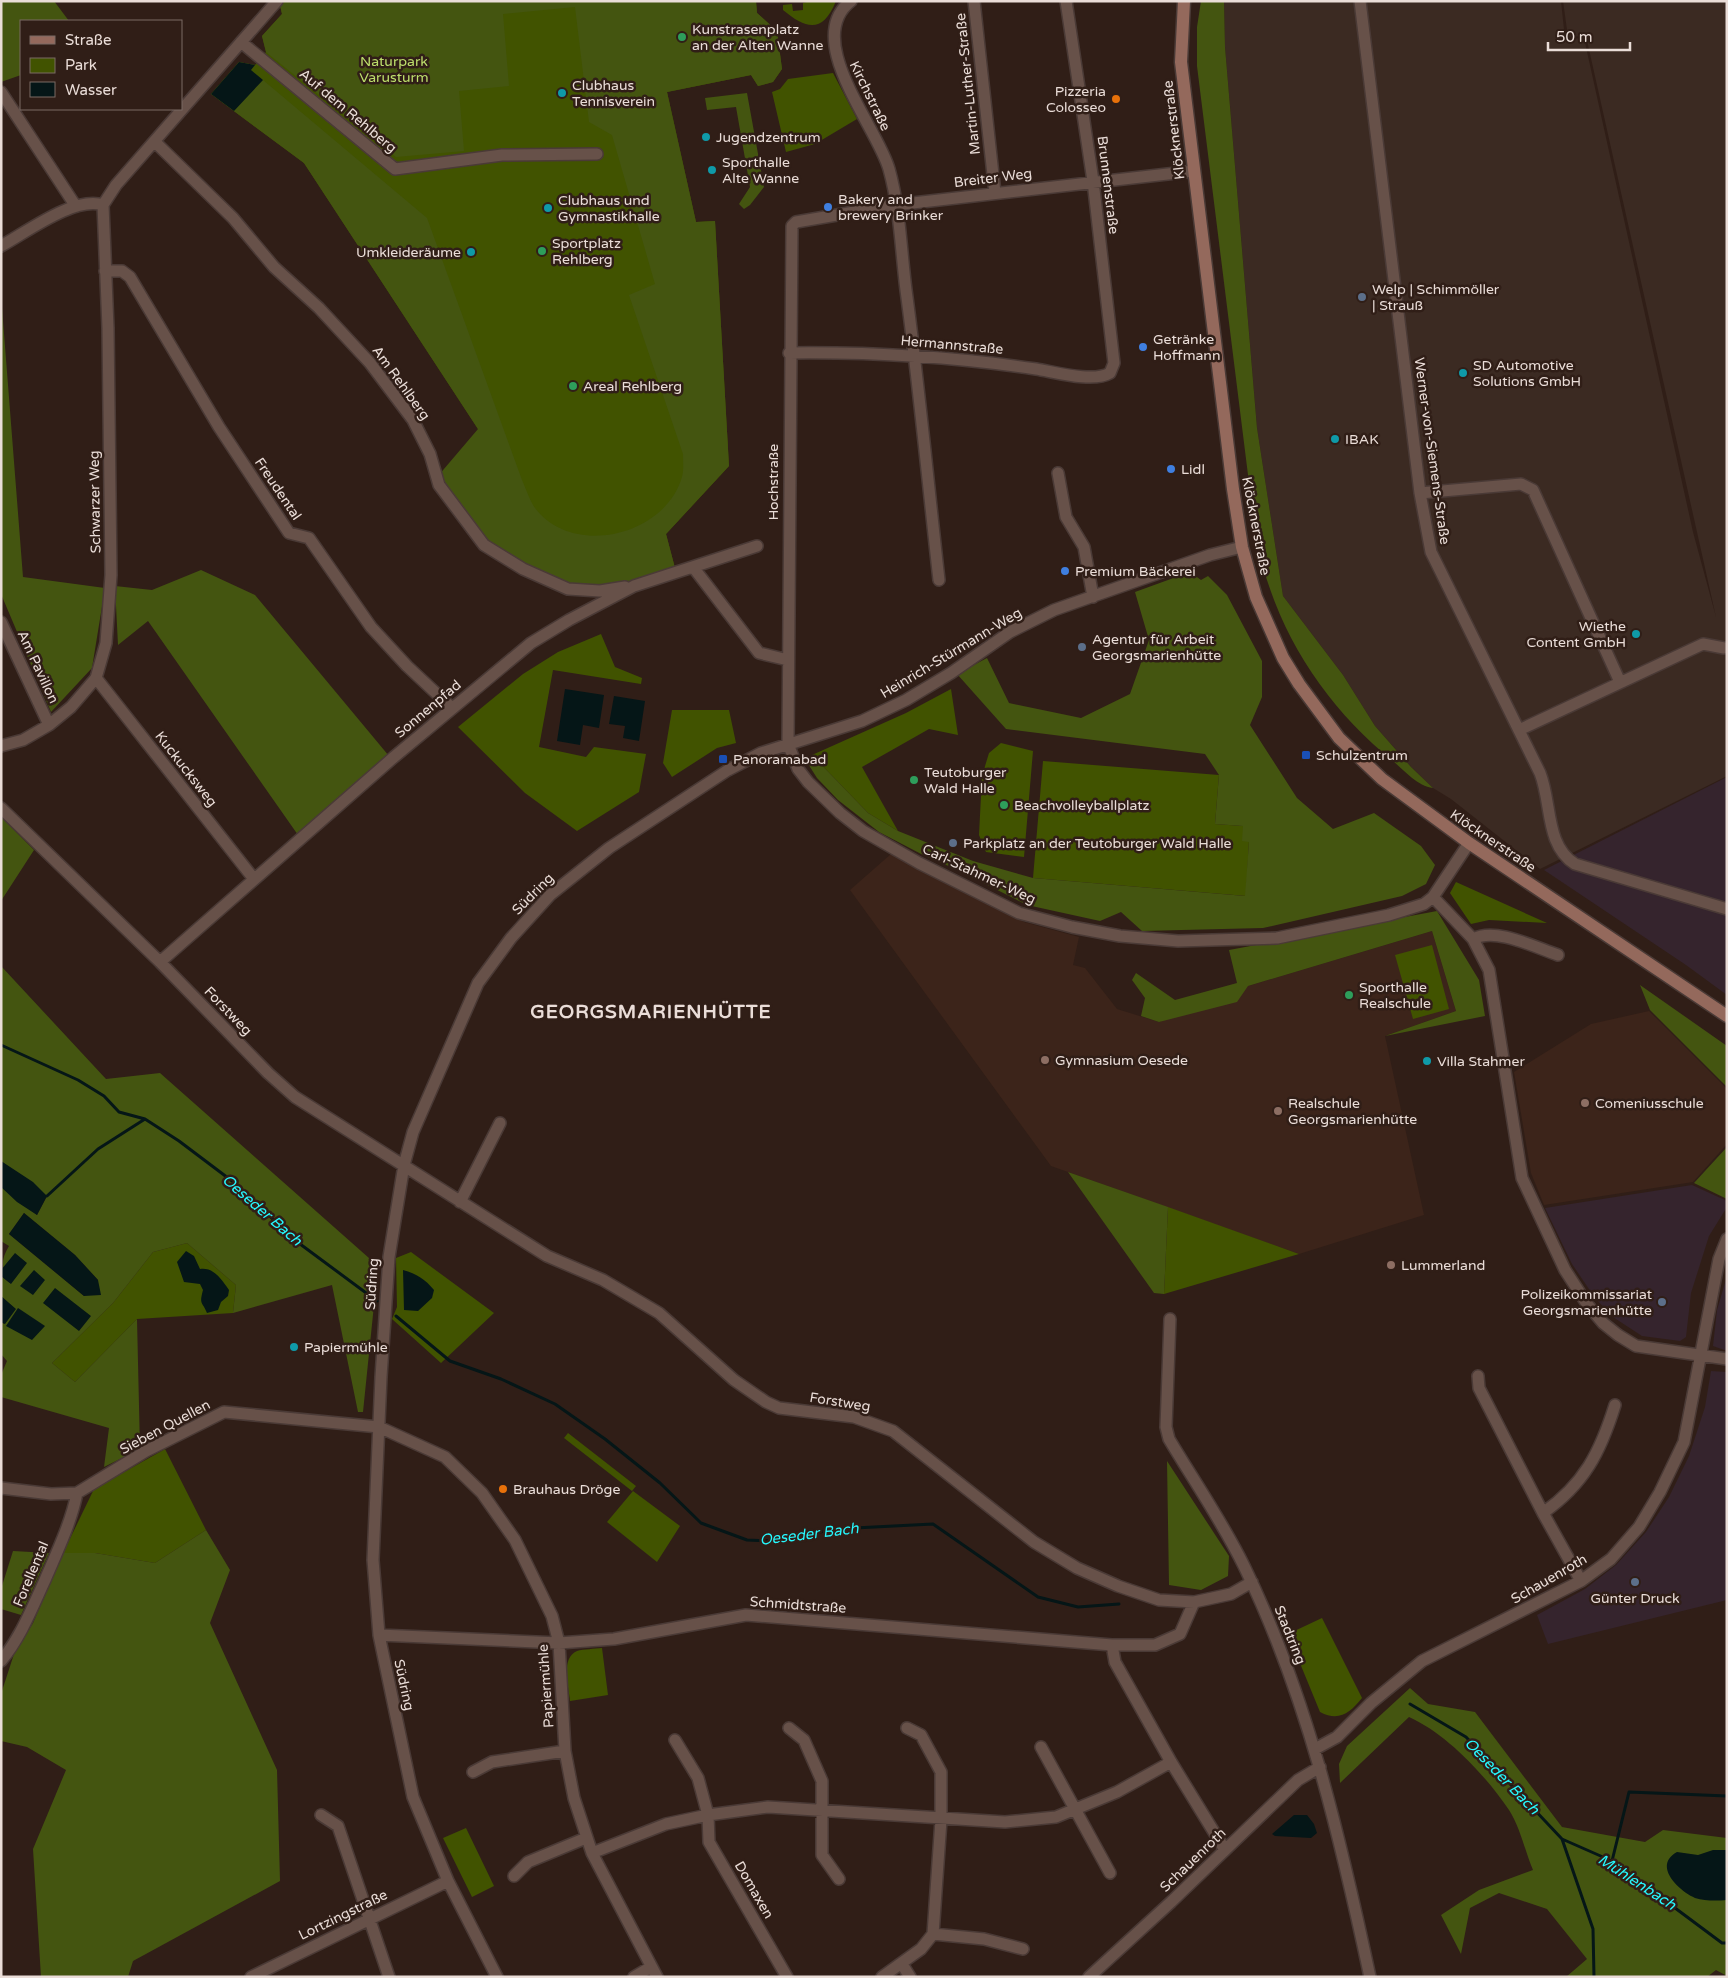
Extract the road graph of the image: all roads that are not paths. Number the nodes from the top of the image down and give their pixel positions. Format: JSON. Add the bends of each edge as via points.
{"nodes":[{"id":1,"x":277,"y":1,"type":"edge"},
{"id":2,"x":851,"y":1,"type":"edge"},
{"id":3,"x":974,"y":1,"type":"edge"},
{"id":4,"x":1066,"y":1,"type":"edge"},
{"id":5,"x":1184,"y":1,"type":"edge"},
{"id":6,"x":1360,"y":1,"type":"edge"},
{"id":7,"x":241,"y":42,"type":"junction"},
{"id":8,"x":1,"y":92,"type":"edge"},
{"id":9,"x":155,"y":142,"type":"junction"},
{"id":10,"x":597,"y":154,"type":"dead end"},
{"id":11,"x":1194,"y":170,"type":"junction"},
{"id":12,"x":1093,"y":181,"type":"junction"},
{"id":13,"x":995,"y":193,"type":"junction"},
{"id":14,"x":75,"y":205,"type":"junction"},
{"id":15,"x":103,"y":205,"type":"junction"},
{"id":16,"x":895,"y":206,"type":"junction"},
{"id":17,"x":796,"y":222,"type":"joint"},
{"id":18,"x":1,"y":246,"type":"edge"},
{"id":19,"x":105,"y":271,"type":"junction"},
{"id":20,"x":789,"y":353,"type":"junction"},
{"id":21,"x":915,"y":357,"type":"junction"},
{"id":22,"x":1110,"y":373,"type":"joint"},
{"id":23,"x":1058,"y":473,"type":"dead end"},
{"id":24,"x":1420,"y":493,"type":"junction"},
{"id":25,"x":757,"y":546,"type":"dead end"},
{"id":26,"x":1242,"y":547,"type":"junction"},
{"id":27,"x":693,"y":567,"type":"junction"},
{"id":28,"x":939,"y":580,"type":"dead end"},
{"id":29,"x":634,"y":586,"type":"junction"},
{"id":30,"x":1094,"y":597,"type":"junction"},
{"id":31,"x":1,"y":622,"type":"edge"},
{"id":32,"x":1724,"y":648,"type":"dead end"},
{"id":33,"x":788,"y":660,"type":"junction"},
{"id":34,"x":96,"y":678,"type":"junction"},
{"id":35,"x":1620,"y":682,"type":"junction"},
{"id":36,"x":452,"y":708,"type":"junction"},
{"id":37,"x":49,"y":725,"type":"junction"},
{"id":38,"x":1519,"y":730,"type":"junction"},
{"id":39,"x":788,"y":744,"type":"junction"},
{"id":40,"x":1,"y":746,"type":"edge"},
{"id":41,"x":1,"y":808,"type":"edge"},
{"id":42,"x":1468,"y":844,"type":"junction"},
{"id":43,"x":254,"y":879,"type":"junction"},
{"id":44,"x":1432,"y":897,"type":"junction"},
{"id":45,"x":1727,"y":909,"type":"edge"},
{"id":46,"x":1473,"y":939,"type":"junction"},
{"id":47,"x":1558,"y":956,"type":"dead end"},
{"id":48,"x":160,"y":962,"type":"junction"},
{"id":49,"x":1727,"y":1016,"type":"edge"},
{"id":50,"x":500,"y":1123,"type":"dead end"},
{"id":51,"x":404,"y":1165,"type":"junction"},
{"id":52,"x":460,"y":1202,"type":"junction"},
{"id":53,"x":1727,"y":1239,"type":"edge"},
{"id":54,"x":1170,"y":1319,"type":"dead end"},
{"id":55,"x":1700,"y":1355,"type":"junction"},
{"id":56,"x":1727,"y":1359,"type":"edge"},
{"id":57,"x":1478,"y":1376,"type":"dead end"},
{"id":58,"x":1615,"y":1405,"type":"dead end"},
{"id":59,"x":379,"y":1427,"type":"junction"},
{"id":60,"x":1,"y":1488,"type":"edge"},
{"id":61,"x":77,"y":1493,"type":"junction"},
{"id":62,"x":1542,"y":1513,"type":"junction"},
{"id":63,"x":1581,"y":1581,"type":"junction"},
{"id":64,"x":1252,"y":1582,"type":"junction"},
{"id":65,"x":1194,"y":1602,"type":"junction"},
{"id":66,"x":378,"y":1635,"type":"junction"},
{"id":67,"x":559,"y":1643,"type":"junction"},
{"id":68,"x":1112,"y":1645,"type":"junction"},
{"id":69,"x":1,"y":1661,"type":"edge"},
{"id":70,"x":788,"y":1728,"type":"dead end"},
{"id":71,"x":907,"y":1728,"type":"dead end"},
{"id":72,"x":675,"y":1740,"type":"dead end"},
{"id":73,"x":1041,"y":1747,"type":"dead end"},
{"id":74,"x":1314,"y":1749,"type":"junction"},
{"id":75,"x":566,"y":1751,"type":"junction"},
{"id":76,"x":1171,"y":1762,"type":"junction"},
{"id":77,"x":1320,"y":1767,"type":"junction"},
{"id":78,"x":473,"y":1772,"type":"dead end"},
{"id":79,"x":1077,"y":1810,"type":"junction"},
{"id":80,"x":822,"y":1811,"type":"junction"},
{"id":81,"x":322,"y":1815,"type":"dead end"},
{"id":82,"x":708,"y":1815,"type":"junction"},
{"id":83,"x":941,"y":1820,"type":"junction"},
{"id":84,"x":586,"y":1838,"type":"junction"},
{"id":85,"x":1225,"y":1850,"type":"junction"},
{"id":86,"x":592,"y":1853,"type":"junction"},
{"id":87,"x":1110,"y":1873,"type":"dead end"},
{"id":88,"x":514,"y":1876,"type":"dead end"},
{"id":89,"x":839,"y":1879,"type":"dead end"},
{"id":90,"x":448,"y":1881,"type":"junction"},
{"id":91,"x":370,"y":1918,"type":"junction"},
{"id":92,"x":933,"y":1934,"type":"junction"},
{"id":93,"x":1023,"y":1950,"type":"dead end"},
{"id":94,"x":902,"y":1964,"type":"junction"},
{"id":95,"x":654,"y":1972,"type":"edge"},
{"id":96,"x":251,"y":1977,"type":"edge"},
{"id":97,"x":389,"y":1977,"type":"edge"},
{"id":98,"x":497,"y":1977,"type":"edge"},
{"id":99,"x":634,"y":1977,"type":"edge"},
{"id":100,"x":787,"y":1977,"type":"edge"},
{"id":101,"x":882,"y":1977,"type":"edge"},
{"id":102,"x":910,"y":1977,"type":"edge"},
{"id":103,"x":1089,"y":1977,"type":"edge"},
{"id":104,"x":1370,"y":1977,"type":"edge"}],
"edges":[{"from":1,"to":7,"type":"street"},
{"from":2,"to":16,"type":"street","name":"Kirchstraße","via":[[842,8],[835,28],[838,65],[889,168]]},
{"from":3,"to":13,"type":"street","name":"Martin-Luther-Straße"},
{"from":4,"to":12,"type":"street","name":"Brunnenstraße"},
{"from":5,"to":11,"type":"main road","name":"Klöcknerstraße","via":[[1181,62]]},
{"from":6,"to":24,"type":"street","name":"Werner-von-Siemens-Straße"},
{"from":7,"to":9,"type":"street"},
{"from":7,"to":10,"type":"street","name":"Auf dem Rehlberg","via":[[395,169],[502,155]]},
{"from":8,"to":14,"type":"street"},
{"from":9,"to":15,"type":"street","via":[[116,185]]},
{"from":9,"to":29,"type":"street","name":"Am Rehlberg","via":[[233,218],[274,268],[320,308],[370,363],[413,420],[430,454],[440,486],[484,545],[523,569],[568,589]]},
{"from":11,"to":12,"type":"street","name":"Breiter Weg"},
{"from":11,"to":26,"type":"main road","name":"Klöcknerstraße"},
{"from":12,"to":13,"type":"street","name":"Breiter Weg"},
{"from":12,"to":22,"type":"street","name":"Brunnenstraße","via":[[1114,363]]},
{"from":13,"to":16,"type":"street","name":"Breiter Weg"},
{"from":14,"to":15,"type":"street"},
{"from":14,"to":18,"type":"street"},
{"from":15,"to":19,"type":"street","name":"Schwarzer Weg"},
{"from":16,"to":17,"type":"street","name":"Breiter Weg"},
{"from":16,"to":21,"type":"street","name":"Kirchstraße"},
{"from":17,"to":20,"type":"street","name":"Hochstraße","via":[[792,226]]},
{"from":19,"to":34,"type":"street","name":"Schwarzer Weg","via":[[112,575],[106,643]]},
{"from":19,"to":36,"type":"street","name":"Freudental","via":[[122,271],[130,277],[219,427],[289,533],[309,538],[371,627]]},
{"from":20,"to":21,"type":"street","name":"Hermannstraße","via":[[856,352]]},
{"from":20,"to":33,"type":"street","name":"Hochstraße"},
{"from":21,"to":22,"type":"street","name":"Hermannstraße","via":[[1002,364],[1094,378]]},
{"from":21,"to":28,"type":"street","name":"Kirchstraße"},
{"from":23,"to":30,"type":"street","via":[[1066,517],[1084,547]]},
{"from":24,"to":35,"type":"street","via":[[1521,484],[1533,490]]},
{"from":24,"to":38,"type":"street","name":"Werner-von-Siemens-Straße","via":[[1430,552]]},
{"from":25,"to":27,"type":"street","name":"Sonnenpfad"},
{"from":26,"to":30,"type":"street","name":"Heinrich-Stürmann-Weg","via":[[1210,554]]},
{"from":26,"to":42,"type":"main road","name":"Klöcknerstraße","via":[[1268,627],[1318,712],[1339,738],[1382,780]]},
{"from":27,"to":29,"type":"street","name":"Sonnenpfad"},
{"from":27,"to":33,"type":"street","via":[[759,653]]},
{"from":29,"to":36,"type":"street","name":"Sonnenpfad","via":[[531,643]]},
{"from":30,"to":39,"type":"street","name":"Heinrich-Stürmann-Weg","via":[[1054,610],[1010,632],[952,673],[906,700],[862,721]]},
{"from":31,"to":37,"type":"street","name":"Am Pavillon"},
{"from":32,"to":35,"type":"street","via":[[1703,644]]},
{"from":33,"to":39,"type":"street","name":"Hochstraße"},
{"from":34,"to":37,"type":"street","name":"Schwarzer Weg"},
{"from":34,"to":43,"type":"street","name":"Kuckucksweg"},
{"from":35,"to":38,"type":"street"},
{"from":36,"to":43,"type":"street","name":"Sonnenpfad"},
{"from":37,"to":40,"type":"street","name":"Schwarzer Weg","via":[[24,740]]},
{"from":38,"to":45,"type":"street","name":"Werner-von-Siemens-Straße","via":[[1545,786],[1551,827],[1568,860]]},
{"from":39,"to":44,"type":"street","name":"Carl-Stahmer-Weg","via":[[798,769],[808,782],[863,831],[1019,913],[1072,927],[1178,941],[1277,938],[1389,915],[1424,904]]},
{"from":39,"to":51,"type":"street","name":"Südring","via":[[728,770],[609,848],[550,895],[511,938],[478,983],[420,1114]]},
{"from":41,"to":48,"type":"street","name":"Forstweg"},
{"from":42,"to":44,"type":"street","name":"Carl-Stahmer-Weg"},
{"from":42,"to":49,"type":"main road","name":"Klöcknerstraße"},
{"from":43,"to":48,"type":"street","name":"Sonnenpfad"},
{"from":44,"to":46,"type":"street"},
{"from":46,"to":47,"type":"street","via":[[1482,934],[1496,934]]},
{"from":46,"to":55,"type":"street","via":[[1489,970],[1522,1178],[1565,1270],[1587,1304],[1618,1335],[1636,1346]]},
{"from":48,"to":51,"type":"street","name":"Forstweg","via":[[295,1097]]},
{"from":50,"to":52,"type":"street"},
{"from":51,"to":52,"type":"street","name":"Forstweg"},
{"from":51,"to":59,"type":"street","name":"Südring","via":[[389,1257]]},
{"from":52,"to":65,"type":"street","name":"Forstweg","via":[[547,1256],[603,1280],[659,1313],[734,1380],[766,1402],[779,1408],[854,1417],[887,1428],[1034,1542],[1077,1568],[1159,1600]]},
{"from":53,"to":55,"type":"street","name":"Schauenroth","via":[[1718,1259]]},
{"from":54,"to":64,"type":"street","name":"Stadtring","via":[[1168,1439],[1218,1518]]},
{"from":55,"to":56,"type":"street"},
{"from":55,"to":63,"type":"street","name":"Schauenroth","via":[[1684,1442],[1660,1492],[1639,1527],[1610,1559]]},
{"from":57,"to":62,"type":"street","via":[[1479,1388]]},
{"from":58,"to":62,"type":"street","via":[[1590,1467],[1559,1502]]},
{"from":59,"to":61,"type":"street","name":"Sieben Quellen","via":[[224,1412],[146,1451]]},
{"from":59,"to":66,"type":"street","name":"Südring","via":[[373,1560]]},
{"from":59,"to":67,"type":"street","name":"Papiermühle","via":[[445,1457],[482,1493],[515,1540],[552,1616]]},
{"from":60,"to":61,"type":"street","name":"Sieben Quellen","via":[[51,1494]]},
{"from":61,"to":69,"type":"street","name":"Forellental","via":[[26,1624]]},
{"from":62,"to":63,"type":"street"},
{"from":63,"to":74,"type":"street","name":"Schauenroth","via":[[1422,1661],[1371,1703],[1337,1737]]},
{"from":64,"to":65,"type":"street","name":"Forstweg","via":[[1231,1594]]},
{"from":64,"to":74,"type":"street","name":"Stadtring","via":[[1289,1672]]},
{"from":65,"to":68,"type":"street","name":"Schmidtstraße","via":[[1180,1634],[1172,1639],[1155,1645]]},
{"from":66,"to":67,"type":"street","name":"Schmidtstraße"},
{"from":66,"to":90,"type":"street","name":"Südring","via":[[413,1797]]},
{"from":67,"to":68,"type":"street","name":"Schmidtstraße","via":[[614,1639],[746,1616]]},
{"from":67,"to":75,"type":"street","name":"Papiermühle"},
{"from":68,"to":76,"type":"street","via":[[1116,1662]]},
{"from":70,"to":80,"type":"street","via":[[804,1740],[822,1781]]},
{"from":71,"to":83,"type":"street","via":[[921,1735],[941,1772]]},
{"from":72,"to":82,"type":"street","name":"Domaxen","via":[[698,1778]]},
{"from":73,"to":79,"type":"street"},
{"from":74,"to":77,"type":"street","name":"Stadtring"},
{"from":75,"to":78,"type":"street","via":[[492,1762]]},
{"from":75,"to":84,"type":"street","name":"Papiermühle","via":[[574,1798]]},
{"from":76,"to":79,"type":"street","via":[[1118,1792]]},
{"from":76,"to":85,"type":"street"},
{"from":77,"to":85,"type":"street","name":"Schauenroth","via":[[1298,1780]]},
{"from":77,"to":104,"type":"street","name":"Stadtring"},
{"from":79,"to":83,"type":"street","via":[[1056,1817],[1005,1822]]},
{"from":79,"to":87,"type":"street"},
{"from":80,"to":82,"type":"street","via":[[768,1807]]},
{"from":80,"to":83,"type":"street"},
{"from":80,"to":89,"type":"street","via":[[822,1855]]},
{"from":81,"to":91,"type":"street","via":[[338,1826]]},
{"from":82,"to":86,"type":"street","via":[[666,1824]]},
{"from":82,"to":100,"type":"street","name":"Domaxen","via":[[708,1842]]},
{"from":83,"to":92,"type":"street"},
{"from":84,"to":86,"type":"street","name":"Papiermühle"},
{"from":84,"to":88,"type":"street","via":[[528,1862]]},
{"from":85,"to":103,"type":"street","name":"Schauenroth"},
{"from":86,"to":95,"type":"street","name":"Papiermühle"},
{"from":90,"to":91,"type":"street","name":"Lortzingstraße"},
{"from":90,"to":98,"type":"street","name":"Südring"},
{"from":91,"to":96,"type":"street","name":"Lortzingstraße"},
{"from":91,"to":97,"type":"street"},
{"from":92,"to":93,"type":"street","via":[[984,1939]]},
{"from":92,"to":94,"type":"street"},
{"from":94,"to":101,"type":"street"},
{"from":94,"to":102,"type":"street"},
{"from":95,"to":99,"type":"street","name":"Papiermühle"}]}
